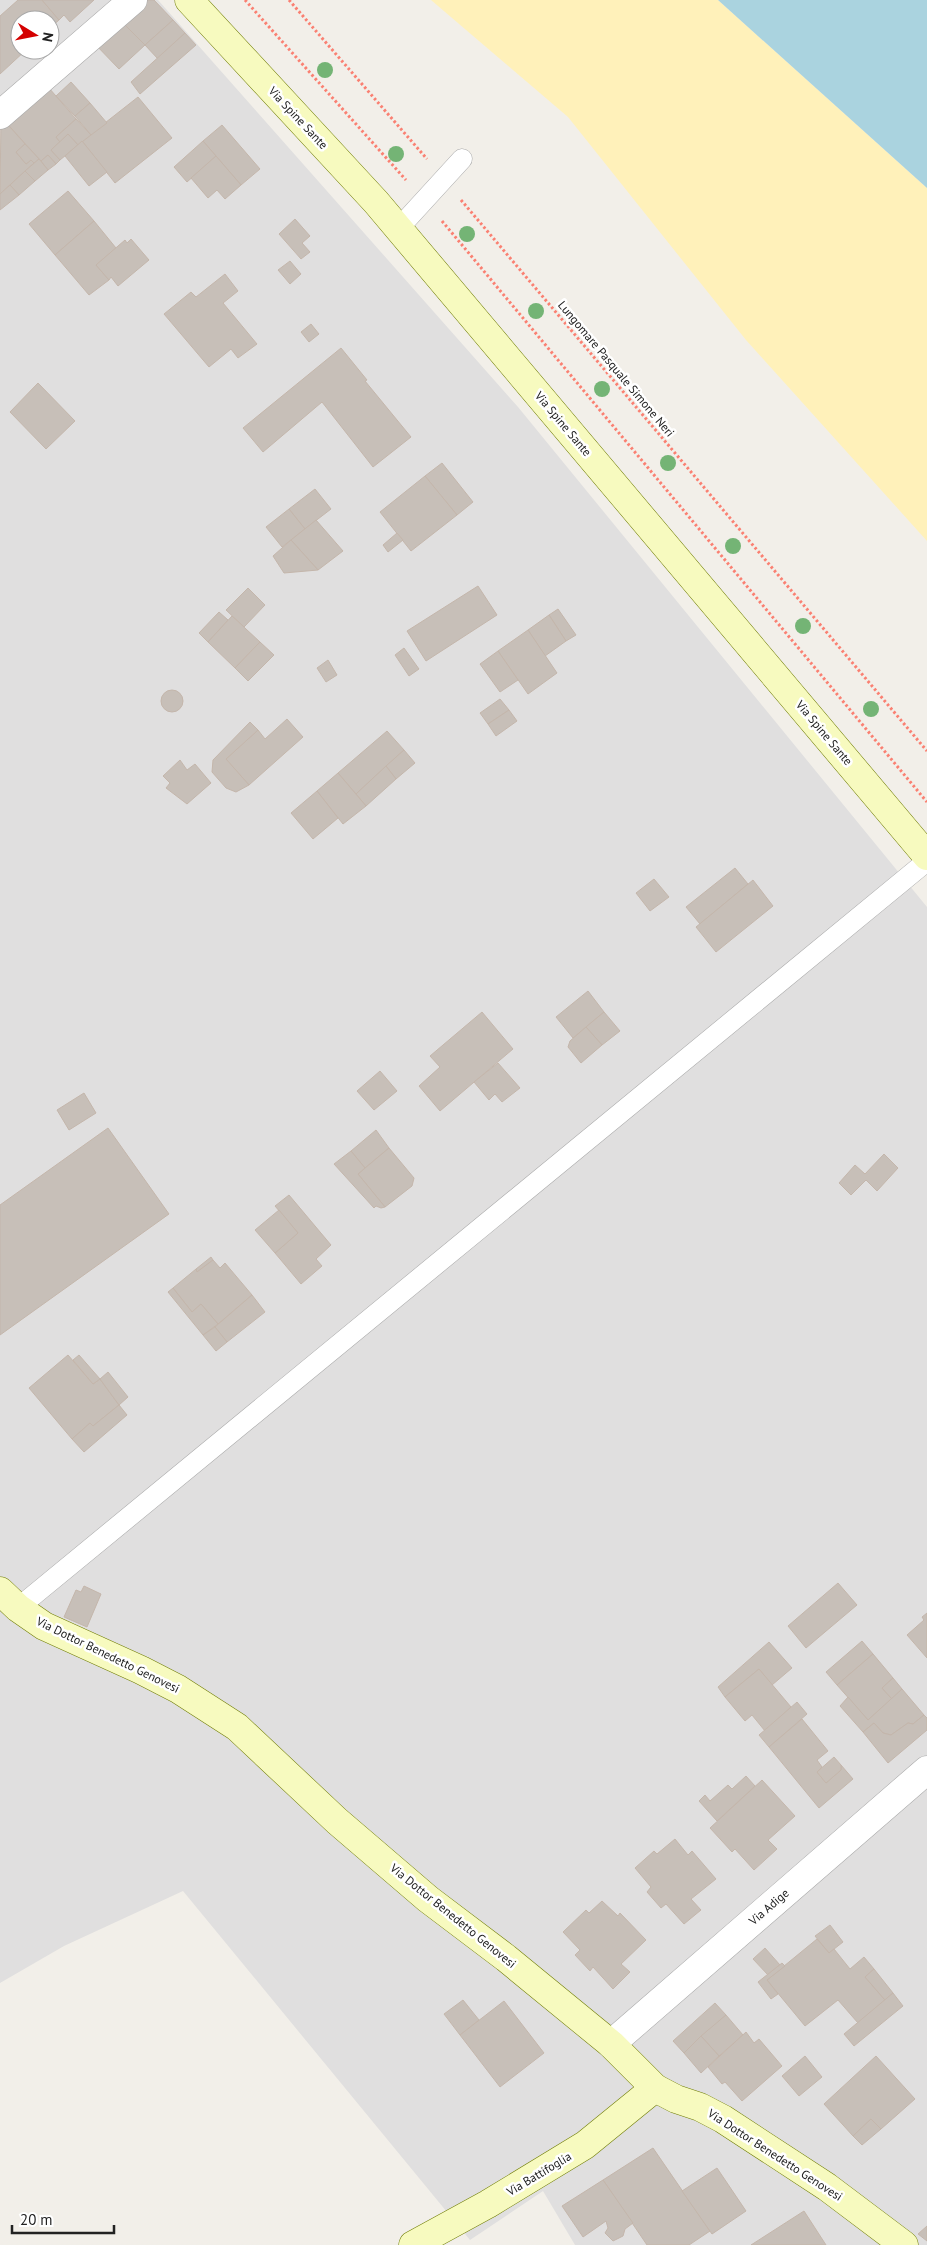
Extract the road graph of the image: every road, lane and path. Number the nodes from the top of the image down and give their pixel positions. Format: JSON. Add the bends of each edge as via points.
{"nodes":[{"id":1,"x":133,"y":0,"type":"edge"},
{"id":2,"x":189,"y":0,"type":"edge"},
{"id":3,"x":245,"y":0,"type":"edge"},
{"id":4,"x":289,"y":0,"type":"edge"},
{"id":5,"x":0,"y":115,"type":"edge"},
{"id":6,"x":462,"y":159,"type":"dead end"},
{"id":7,"x":444,"y":179,"type":"junction"},
{"id":8,"x":424,"y":200,"type":"junction"},
{"id":9,"x":398,"y":229,"type":"junction"},
{"id":10,"x":927,"y":751,"type":"edge"},
{"id":11,"x":927,"y":802,"type":"edge"},
{"id":12,"x":927,"y":856,"type":"edge"},
{"id":13,"x":927,"y":861,"type":"edge"},
{"id":14,"x":9,"y":1599,"type":"edge"},
{"id":15,"x":927,"y":1770,"type":"edge"},
{"id":16,"x":611,"y":2044,"type":"junction"},
{"id":17,"x":655,"y":2088,"type":"junction"},
{"id":18,"x":413,"y":2245,"type":"edge"},
{"id":19,"x":904,"y":2245,"type":"edge"}],
"edges":[{"from":1,"to":5,"type":"street"},
{"from":2,"to":9,"type":"street","name":"Via Spine Sante"},
{"from":3,"to":8,"type":"path"},
{"from":4,"to":7,"type":"path","name":"Lungomare Pasquale Simone Neri"},
{"from":6,"to":7,"type":"lane"},
{"from":7,"to":8,"type":"lane"},
{"from":7,"to":10,"type":"path","name":"Lungomare Pasquale Simone Neri"},
{"from":8,"to":9,"type":"lane"},
{"from":8,"to":11,"type":"path"},
{"from":9,"to":12,"type":"street","name":"Via Spine Sante"},
{"from":13,"to":14,"type":"lane"},
{"from":14,"to":16,"type":"street","name":"Via Dottor Benedetto Genovesi","via":[[44,1626],[178,1689],[237,1727],[337,1820],[428,1898]]},
{"from":15,"to":16,"type":"street","name":"Via Adige"},
{"from":16,"to":17,"type":"street","name":"Via Dottor Benedetto Genovesi"},
{"from":17,"to":18,"type":"street","name":"Via Battifoglia","via":[[585,2145]]},
{"from":17,"to":19,"type":"street","name":"Via Dottor Benedetto Genovesi","via":[[723,2119],[826,2187]]}]}
